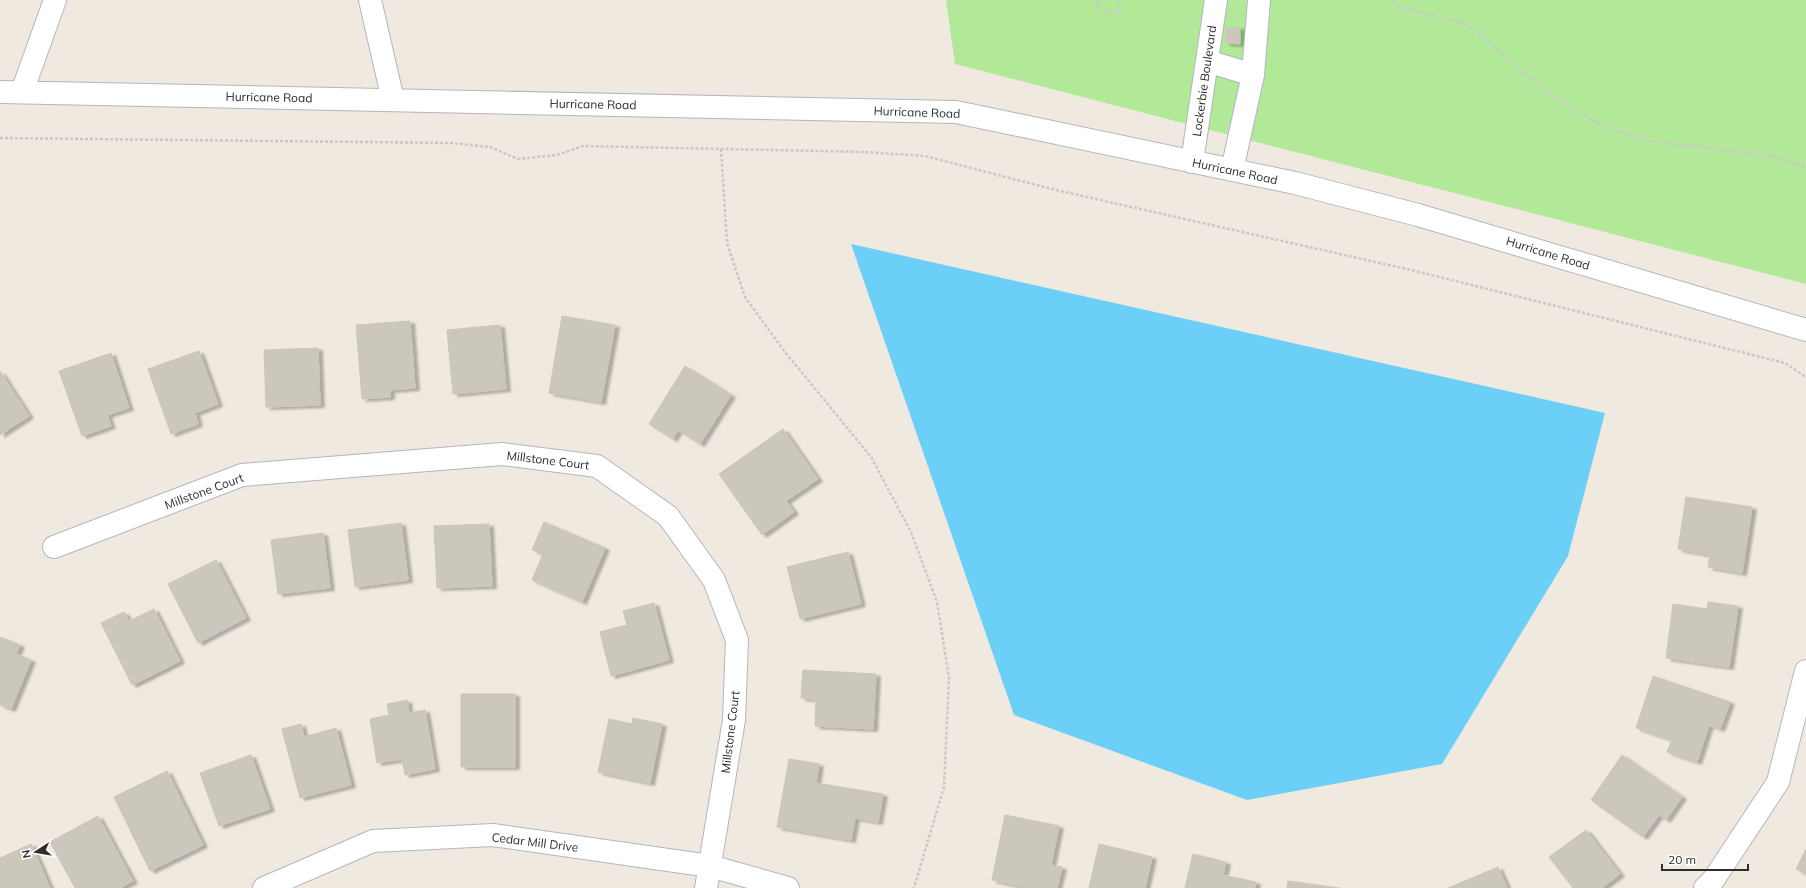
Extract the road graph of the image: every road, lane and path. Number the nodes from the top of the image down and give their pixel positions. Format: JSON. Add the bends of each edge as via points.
{"nodes":[{"id":1,"x":55,"y":0,"type":"edge"},
{"id":2,"x":370,"y":0,"type":"edge"},
{"id":3,"x":1098,"y":0,"type":"edge"},
{"id":4,"x":1119,"y":0,"type":"edge"},
{"id":5,"x":1216,"y":0,"type":"edge"},
{"id":6,"x":1259,"y":0,"type":"edge"},
{"id":7,"x":1390,"y":0,"type":"edge"},
{"id":8,"x":1207,"y":61,"type":"junction"},
{"id":9,"x":1254,"y":75,"type":"junction"},
{"id":10,"x":0,"y":92,"type":"edge"},
{"id":11,"x":22,"y":92,"type":"junction"},
{"id":12,"x":393,"y":100,"type":"junction"},
{"id":13,"x":0,"y":138,"type":"edge"},
{"id":14,"x":721,"y":149,"type":"junction"},
{"id":15,"x":1192,"y":162,"type":"junction"},
{"id":16,"x":1806,"y":167,"type":"edge"},
{"id":17,"x":1232,"y":170,"type":"junction"},
{"id":18,"x":1806,"y":330,"type":"edge"},
{"id":19,"x":1806,"y":377,"type":"edge"},
{"id":20,"x":54,"y":547,"type":"dead end"},
{"id":21,"x":1806,"y":671,"type":"edge"},
{"id":22,"x":710,"y":866,"type":"junction"},
{"id":23,"x":1715,"y":885,"type":"edge"},
{"id":24,"x":264,"y":888,"type":"edge"},
{"id":25,"x":706,"y":888,"type":"edge"},
{"id":26,"x":788,"y":888,"type":"edge"},
{"id":27,"x":914,"y":888,"type":"edge"}],
"edges":[{"from":1,"to":11,"type":"street"},
{"from":2,"to":12,"type":"street"},
{"from":3,"to":4,"type":"path","via":[[1096,5],[1115,13],[1120,9]]},
{"from":5,"to":8,"type":"street","name":"Lockerbie Boulevard"},
{"from":6,"to":9,"type":"street"},
{"from":7,"to":16,"type":"path","via":[[1402,8],[1464,23],[1544,90],[1600,124],[1652,140],[1771,156]]},
{"from":8,"to":9,"type":"street"},
{"from":8,"to":15,"type":"street","name":"Lockerbie Boulevard"},
{"from":9,"to":17,"type":"street"},
{"from":10,"to":11,"type":"street","name":"Hurricane Road"},
{"from":11,"to":12,"type":"street","name":"Hurricane Road"},
{"from":12,"to":15,"type":"street","name":"Hurricane Road","via":[[956,112]]},
{"from":13,"to":14,"type":"path","via":[[452,143],[490,147],[518,159],[557,155],[583,146]]},
{"from":14,"to":19,"type":"path","via":[[925,156],[1056,190],[1411,270],[1785,363]]},
{"from":14,"to":27,"type":"path","via":[[727,243],[745,297],[785,352],[871,457],[911,532],[937,602],[949,678],[944,787]]},
{"from":15,"to":17,"type":"street","name":"Hurricane Road"},
{"from":17,"to":18,"type":"street","name":"Hurricane Road","via":[[1295,183],[1418,215]]},
{"from":20,"to":22,"type":"street","name":"Millstone Court","via":[[242,475],[502,454],[597,466],[668,516],[714,580],[737,640],[734,720]]},
{"from":21,"to":23,"type":"street","via":[[1778,782]]},
{"from":22,"to":24,"type":"street","name":"Cedar Mill Drive","via":[[493,835],[381,840],[373,841]]},
{"from":22,"to":25,"type":"street","name":"Millstone Court"},
{"from":22,"to":26,"type":"street","name":"Cedar Mill Drive"}]}
